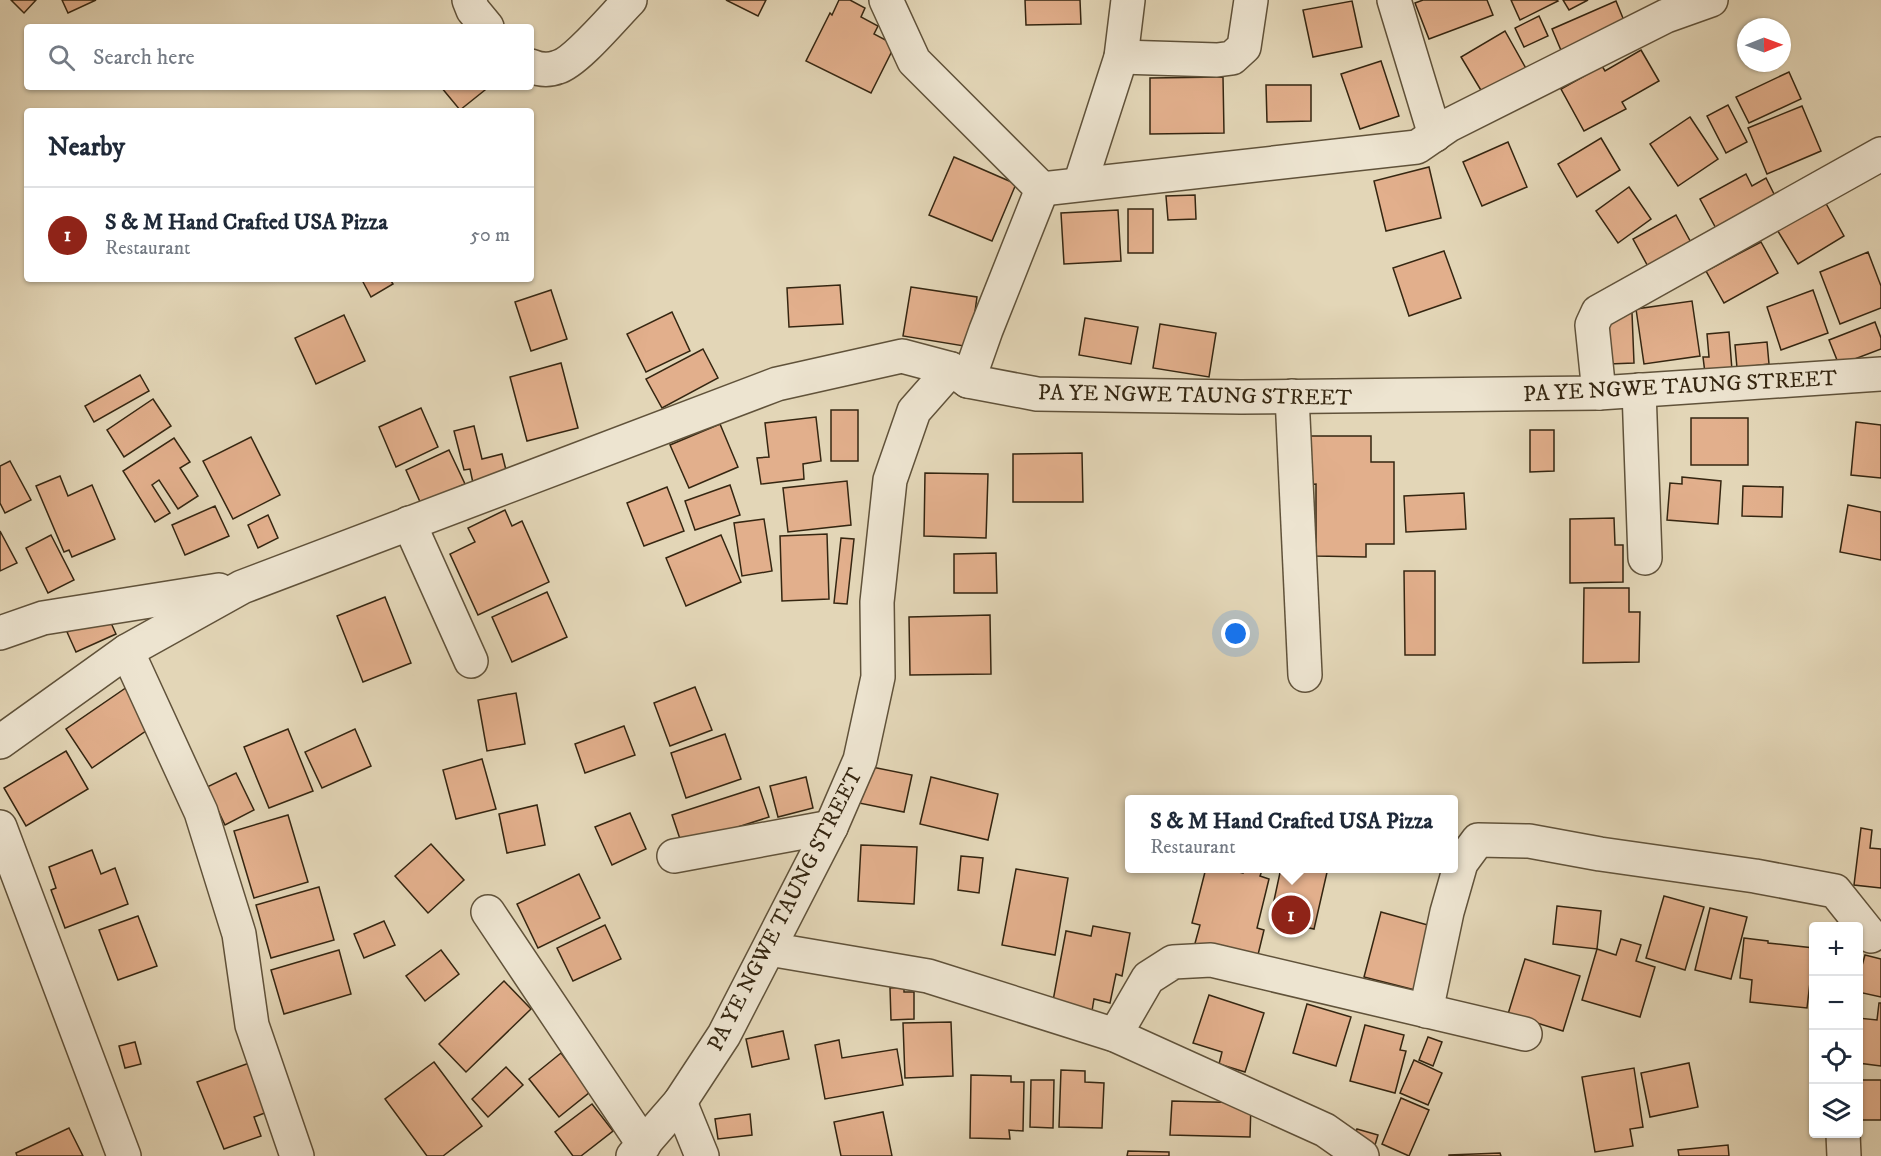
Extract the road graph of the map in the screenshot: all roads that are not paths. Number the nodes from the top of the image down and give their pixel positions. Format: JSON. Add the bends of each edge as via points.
{"nodes":[{"id":1,"x":469,"y":0,"type":"edge"},
{"id":2,"x":630,"y":0,"type":"edge"},
{"id":3,"x":886,"y":0,"type":"edge"},
{"id":4,"x":1128,"y":0,"type":"edge"},
{"id":5,"x":1251,"y":0,"type":"edge"},
{"id":6,"x":1394,"y":0,"type":"edge"},
{"id":7,"x":1711,"y":0,"type":"edge"},
{"id":8,"x":1663,"y":8,"type":"edge"},
{"id":9,"x":485,"y":24,"type":"edge"},
{"id":10,"x":1121,"y":57,"type":"junction"},
{"id":11,"x":534,"y":67,"type":"edge"},
{"id":12,"x":1434,"y":135,"type":"junction"},
{"id":13,"x":1881,"y":154,"type":"edge"},
{"id":14,"x":1080,"y":184,"type":"junction"},
{"id":15,"x":1042,"y":189,"type":"junction"},
{"id":16,"x":1881,"y":374,"type":"edge"},
{"id":17,"x":960,"y":375,"type":"junction"},
{"id":18,"x":1639,"y":390,"type":"junction"},
{"id":19,"x":1599,"y":393,"type":"junction"},
{"id":20,"x":1292,"y":396,"type":"junction"},
{"id":21,"x":410,"y":523,"type":"junction"},
{"id":22,"x":1645,"y":558,"type":"dead end"},
{"id":23,"x":242,"y":587,"type":"junction"},
{"id":24,"x":0,"y":633,"type":"edge"},
{"id":25,"x":127,"y":651,"type":"junction"},
{"id":26,"x":471,"y":661,"type":"dead end"},
{"id":27,"x":1305,"y":675,"type":"dead end"},
{"id":28,"x":0,"y":742,"type":"edge"},
{"id":29,"x":0,"y":827,"type":"edge"},
{"id":30,"x":831,"y":827,"type":"junction"},
{"id":31,"x":674,"y":856,"type":"dead end"},
{"id":32,"x":488,"y":912,"type":"dead end"},
{"id":33,"x":1870,"y":938,"type":"edge"},
{"id":34,"x":769,"y":949,"type":"junction"},
{"id":35,"x":1426,"y":1011,"type":"junction"},
{"id":36,"x":1525,"y":1034,"type":"dead end"},
{"id":37,"x":1115,"y":1035,"type":"junction"},
{"id":38,"x":680,"y":1102,"type":"junction"},
{"id":39,"x":1843,"y":1138,"type":"edge"},
{"id":40,"x":639,"y":1151,"type":"edge"},
{"id":41,"x":292,"y":1154,"type":"edge"},
{"id":42,"x":124,"y":1156,"type":"edge"},
{"id":43,"x":702,"y":1156,"type":"edge"},
{"id":44,"x":1362,"y":1156,"type":"edge"},
{"id":45,"x":1845,"y":1156,"type":"edge"}],
"edges":[{"from":1,"to":9,"type":"street"},
{"from":2,"to":11,"type":"street","via":[[585,48],[560,67]]},
{"from":3,"to":15,"type":"street","via":[[914,61]]},
{"from":4,"to":10,"type":"street"},
{"from":5,"to":10,"type":"street","via":[[1244,47],[1232,58]]},
{"from":6,"to":12,"type":"street"},
{"from":7,"to":8,"type":"street"},
{"from":8,"to":12,"type":"street"},
{"from":10,"to":14,"type":"street"},
{"from":12,"to":14,"type":"street","via":[[1417,147]]},
{"from":13,"to":19,"type":"street","via":[[1598,312],[1592,326]]},
{"from":14,"to":15,"type":"street"},
{"from":15,"to":17,"type":"street","via":[[986,330]]},
{"from":16,"to":18,"type":"street","name":"PA YE NGWE TAUNG STREET"},
{"from":17,"to":20,"type":"street","name":"PA YE NGWE TAUNG STREET","via":[[1037,394]]},
{"from":17,"to":21,"type":"street","via":[[902,356],[777,384]]},
{"from":17,"to":30,"type":"street","name":"PA YE NGWE TAUNG STREET","via":[[914,411],[890,480],[877,602],[878,676],[860,760]]},
{"from":18,"to":19,"type":"street","name":"PA YE NGWE TAUNG STREET"},
{"from":18,"to":22,"type":"street"},
{"from":19,"to":20,"type":"street","name":"PA YE NGWE TAUNG STREET"},
{"from":20,"to":27,"type":"street"},
{"from":21,"to":23,"type":"street"},
{"from":21,"to":26,"type":"street"},
{"from":23,"to":24,"type":"street","via":[[43,618]]},
{"from":23,"to":25,"type":"street"},
{"from":25,"to":28,"type":"street"},
{"from":25,"to":41,"type":"street","via":[[201,812],[239,934],[252,1025]]},
{"from":29,"to":42,"type":"street"},
{"from":30,"to":31,"type":"street"},
{"from":30,"to":34,"type":"street","name":"PA YE NGWE TAUNG STREET"},
{"from":32,"to":40,"type":"street"},
{"from":33,"to":35,"type":"street","via":[[1835,891],[1529,841],[1478,840],[1461,863]]},
{"from":34,"to":37,"type":"street","via":[[928,976]]},
{"from":34,"to":38,"type":"street","name":"PA YE NGWE TAUNG STREET","via":[[724,1035]]},
{"from":35,"to":36,"type":"street"},
{"from":35,"to":37,"type":"street","via":[[1211,960],[1173,962],[1148,978]]},
{"from":37,"to":44,"type":"street","via":[[1325,1130]]},
{"from":38,"to":40,"type":"street","name":"PA YE NGWE TAUNG STREET"},
{"from":38,"to":43,"type":"street"},
{"from":39,"to":45,"type":"street"}]}
